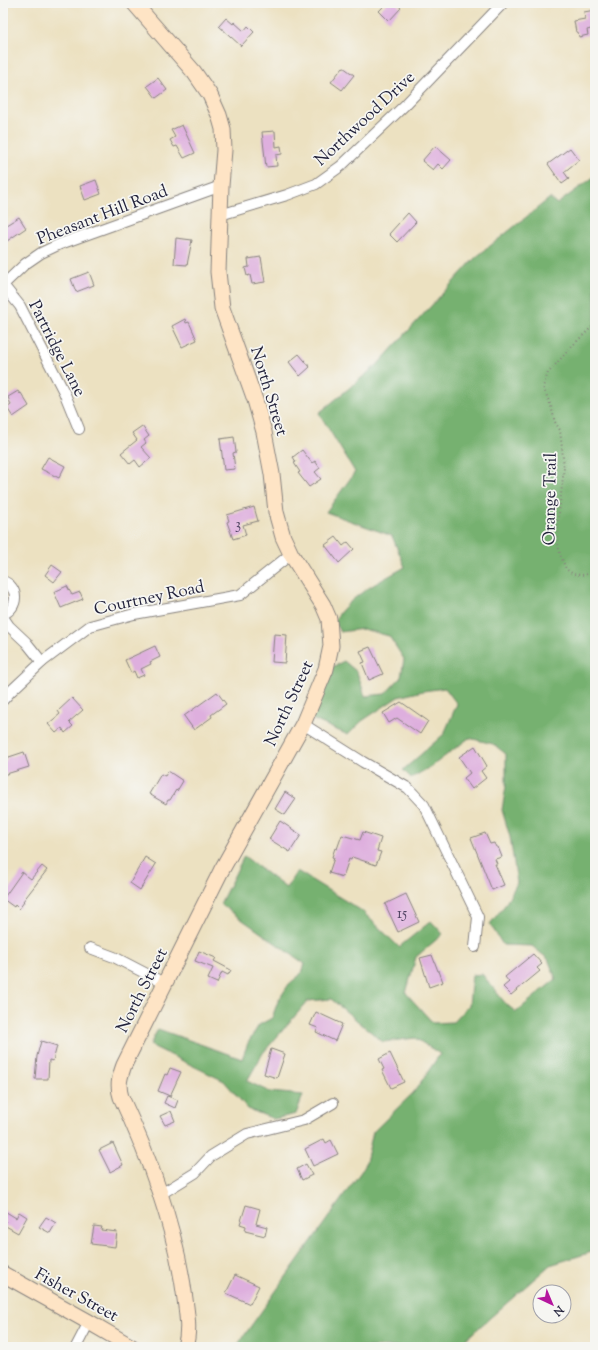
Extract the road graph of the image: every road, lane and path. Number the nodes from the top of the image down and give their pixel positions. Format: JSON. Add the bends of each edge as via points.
{"nodes":[{"id":1,"x":134,"y":3,"type":"edge"},
{"id":2,"x":503,"y":3,"type":"edge"},
{"id":3,"x":221,"y":186,"type":"junction"},
{"id":4,"x":220,"y":215,"type":"junction"},
{"id":5,"x":3,"y":285,"type":"edge"},
{"id":6,"x":595,"y":324,"type":"edge"},
{"id":7,"x":79,"y":429,"type":"dead end"},
{"id":8,"x":291,"y":554,"type":"junction"},
{"id":9,"x":595,"y":573,"type":"edge"},
{"id":10,"x":3,"y":581,"type":"edge"},
{"id":11,"x":3,"y":614,"type":"edge"},
{"id":12,"x":3,"y":617,"type":"edge"},
{"id":13,"x":42,"y":662,"type":"junction"},
{"id":14,"x":3,"y":700,"type":"edge"},
{"id":15,"x":303,"y":724,"type":"junction"},
{"id":16,"x":475,"y":947,"type":"dead end"},
{"id":17,"x":90,"y":948,"type":"dead end"},
{"id":18,"x":166,"y":984,"type":"junction"},
{"id":19,"x":333,"y":1103,"type":"dead end"},
{"id":20,"x":161,"y":1194,"type":"junction"},
{"id":21,"x":3,"y":1274,"type":"edge"},
{"id":22,"x":89,"y":1322,"type":"junction"},
{"id":23,"x":76,"y":1347,"type":"edge"},
{"id":24,"x":132,"y":1347,"type":"edge"},
{"id":25,"x":185,"y":1347,"type":"edge"}],
"edges":[{"from":1,"to":3,"type":"street","name":"North Street","via":[[194,72],[210,95],[223,129]]},
{"from":2,"to":4,"type":"street","name":"Northwood Drive","via":[[341,166],[316,184]]},
{"from":3,"to":4,"type":"street","name":"North Street"},
{"from":3,"to":5,"type":"street","name":"Pheasant Hill Road","via":[[60,244],[25,264]]},
{"from":4,"to":8,"type":"street","name":"North Street","via":[[218,272],[222,308],[264,432],[276,512]]},
{"from":5,"to":7,"type":"street","name":"Partridge Lane","via":[[20,306],[62,388]]},
{"from":6,"to":9,"type":"path","name":"Orange Trail","via":[[548,373],[544,387],[560,430],[564,468],[558,521],[560,554],[566,569],[573,574]]},
{"from":8,"to":13,"type":"street","name":"Courtney Road","via":[[240,595],[134,614],[90,626]]},
{"from":8,"to":15,"type":"street","name":"North Street","via":[[323,605],[329,619],[331,646],[326,669]]},
{"from":10,"to":11,"type":"street","via":[[13,588],[15,599],[11,609]]},
{"from":12,"to":13,"type":"street","via":[[8,626],[30,646]]},
{"from":13,"to":14,"type":"street","name":"Courtney Road"},
{"from":15,"to":16,"type":"street","via":[[408,788],[424,805],[478,917]]},
{"from":15,"to":18,"type":"street","name":"North Street","via":[[221,871]]},
{"from":17,"to":18,"type":"street","via":[[114,957]]},
{"from":18,"to":20,"type":"street","name":"North Street","via":[[119,1078],[120,1097]]},
{"from":19,"to":20,"type":"street","via":[[304,1120],[247,1134],[211,1156],[195,1173]]},
{"from":20,"to":25,"type":"street","name":"North Street","via":[[183,1283],[188,1319]]},
{"from":21,"to":22,"type":"street","name":"Fisher Street"},
{"from":22,"to":23,"type":"street"},
{"from":22,"to":24,"type":"street","name":"Fisher Street"}]}
